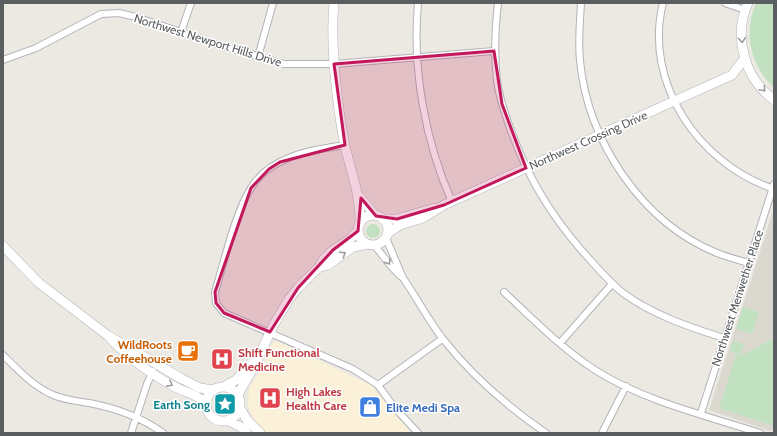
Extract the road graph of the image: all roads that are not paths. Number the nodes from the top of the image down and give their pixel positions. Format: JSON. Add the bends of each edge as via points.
{"nodes":[{"id":1,"x":191,"y":3,"type":"edge"},
{"id":2,"x":273,"y":3,"type":"edge"},
{"id":3,"x":334,"y":3,"type":"edge"},
{"id":4,"x":418,"y":3,"type":"edge"},
{"id":5,"x":498,"y":3,"type":"edge"},
{"id":6,"x":581,"y":3,"type":"edge"},
{"id":7,"x":663,"y":3,"type":"edge"},
{"id":8,"x":725,"y":3,"type":"edge"},
{"id":9,"x":747,"y":6,"type":"edge"},
{"id":10,"x":181,"y":32,"type":"junction"},
{"id":11,"x":494,"y":51,"type":"junction"},
{"id":12,"x":418,"y":56,"type":"junction"},
{"id":13,"x":258,"y":57,"type":"junction"},
{"id":14,"x":745,"y":58,"type":"junction"},
{"id":15,"x":3,"y":60,"type":"edge"},
{"id":16,"x":334,"y":64,"type":"junction"},
{"id":17,"x":732,"y":75,"type":"junction"},
{"id":18,"x":753,"y":76,"type":"junction"},
{"id":19,"x":774,"y":100,"type":"edge"},
{"id":20,"x":674,"y":102,"type":"junction"},
{"id":21,"x":600,"y":134,"type":"junction"},
{"id":22,"x":345,"y":144,"type":"junction"},
{"id":23,"x":526,"y":168,"type":"junction"},
{"id":24,"x":773,"y":187,"type":"edge"},
{"id":25,"x":358,"y":195,"type":"junction"},
{"id":26,"x":448,"y":204,"type":"junction"},
{"id":27,"x":379,"y":217,"type":"junction"},
{"id":28,"x":359,"y":227,"type":"junction"},
{"id":29,"x":387,"y":235,"type":"junction"},
{"id":30,"x":371,"y":245,"type":"junction"},
{"id":31,"x":3,"y":246,"type":"edge"},
{"id":32,"x":749,"y":263,"type":"junction"},
{"id":33,"x":319,"y":267,"type":"junction"},
{"id":34,"x":403,"y":278,"type":"junction"},
{"id":35,"x":612,"y":284,"type":"junction"},
{"id":36,"x":504,"y":292,"type":"dead end"},
{"id":37,"x":270,"y":332,"type":"junction"},
{"id":38,"x":107,"y":335,"type":"junction"},
{"id":39,"x":724,"y":338,"type":"junction"},
{"id":40,"x":442,"y":339,"type":"junction"},
{"id":41,"x":560,"y":343,"type":"junction"},
{"id":42,"x":260,"y":352,"type":"junction"},
{"id":43,"x":3,"y":355,"type":"edge"},
{"id":44,"x":157,"y":365,"type":"junction"},
{"id":45,"x":152,"y":374,"type":"junction"},
{"id":46,"x":378,"y":385,"type":"junction"},
{"id":47,"x":225,"y":386,"type":"junction"},
{"id":48,"x":626,"y":386,"type":"junction"},
{"id":49,"x":213,"y":390,"type":"junction"},
{"id":50,"x":238,"y":394,"type":"junction"},
{"id":51,"x":206,"y":403,"type":"junction"},
{"id":52,"x":240,"y":408,"type":"junction"},
{"id":53,"x":701,"y":413,"type":"junction"},
{"id":54,"x":136,"y":416,"type":"junction"},
{"id":55,"x":229,"y":420,"type":"junction"},
{"id":56,"x":131,"y":433,"type":"edge"},
{"id":57,"x":163,"y":433,"type":"edge"},
{"id":58,"x":247,"y":433,"type":"edge"},
{"id":59,"x":260,"y":433,"type":"edge"},
{"id":60,"x":418,"y":433,"type":"edge"},
{"id":61,"x":546,"y":433,"type":"edge"},
{"id":62,"x":602,"y":433,"type":"edge"},
{"id":63,"x":760,"y":433,"type":"edge"}],
"edges":[{"from":1,"to":10,"type":"street"},
{"from":2,"to":13,"type":"street"},
{"from":3,"to":16,"type":"street"},
{"from":4,"to":12,"type":"street"},
{"from":5,"to":11,"type":"street"},
{"from":6,"to":21,"type":"street","via":[[580,61],[587,96]]},
{"from":7,"to":20,"type":"street","via":[[660,47],[662,63]]},
{"from":8,"to":9,"type":"street"},
{"from":9,"to":14,"type":"street","one_way":true,"via":[[741,32]]},
{"from":10,"to":13,"type":"street","name":"Northwest Newport Hills Drive"},
{"from":10,"to":15,"type":"street","name":"Northwest Newport Hills Drive","via":[[118,12],[101,14],[36,48]]},
{"from":11,"to":12,"type":"street","name":"Northwest Newport Hills Drive"},
{"from":11,"to":23,"type":"street","via":[[502,104]]},
{"from":12,"to":16,"type":"street","name":"Northwest Newport Hills Drive"},
{"from":12,"to":26,"type":"street","via":[[420,90]]},
{"from":13,"to":16,"type":"street","name":"Northwest Newport Hills Drive","via":[[284,64]]},
{"from":14,"to":17,"type":"street","name":"Northwest Crossing Drive"},
{"from":14,"to":18,"type":"street"},
{"from":16,"to":22,"type":"street"},
{"from":17,"to":18,"type":"street","name":"Northwest Crossing Drive"},
{"from":17,"to":20,"type":"street","name":"Northwest Crossing Drive"},
{"from":18,"to":19,"type":"street","one_way":true},
{"from":20,"to":21,"type":"street","name":"Northwest Crossing Drive"},
{"from":20,"to":24,"type":"street","via":[[694,133],[713,155],[738,173]]},
{"from":21,"to":23,"type":"street","name":"Northwest Crossing Drive"},
{"from":21,"to":32,"type":"street","via":[[620,170],[664,220],[690,239],[717,253]]},
{"from":22,"to":25,"type":"street"},
{"from":22,"to":37,"type":"street","via":[[305,153],[280,162],[259,178],[245,199],[215,292],[216,303],[224,312]]},
{"from":23,"to":26,"type":"street","name":"Northwest Crossing Drive"},
{"from":23,"to":35,"type":"street","via":[[546,204],[572,239]]},
{"from":24,"to":32,"type":"street","name":"Northwest Meriwether Place"},
{"from":25,"to":27,"type":"street"},
{"from":25,"to":28,"type":"street"},
{"from":26,"to":27,"type":"street","name":"Northwest Crossing Drive","via":[[397,219]]},
{"from":26,"to":29,"type":"street","name":"Northwest Crossing Drive","via":[[423,218],[400,225]]},
{"from":27,"to":28,"type":"street","via":[[367,217]]},
{"from":27,"to":29,"type":"street","via":[[387,225]]},
{"from":28,"to":30,"type":"street","via":[[361,239]]},
{"from":28,"to":33,"type":"street","via":[[349,240],[333,250]]},
{"from":29,"to":30,"type":"street","via":[[383,242]]},
{"from":29,"to":34,"type":"street"},
{"from":33,"to":30,"type":"street","one_way":true,"via":[[328,265],[353,247]]},
{"from":30,"to":34,"type":"street","one_way":true,"via":[[384,255],[393,270]]},
{"from":31,"to":38,"type":"street","via":[[39,283]]},
{"from":32,"to":39,"type":"street","name":"Northwest Meriwether Place"},
{"from":33,"to":37,"type":"street","via":[[289,299]]},
{"from":34,"to":40,"type":"street"},
{"from":35,"to":39,"type":"street","via":[[638,303],[669,319]]},
{"from":35,"to":41,"type":"street"},
{"from":36,"to":41,"type":"street"},
{"from":37,"to":42,"type":"street"},
{"from":37,"to":46,"type":"street","via":[[353,369]]},
{"from":38,"to":44,"type":"street","via":[[126,344]]},
{"from":38,"to":45,"type":"street","via":[[122,351]]},
{"from":39,"to":53,"type":"street","name":"Northwest Meriwether Place"},
{"from":40,"to":46,"type":"street"},
{"from":40,"to":61,"type":"street","via":[[504,402]]},
{"from":41,"to":48,"type":"street","via":[[595,370]]},
{"from":42,"to":47,"type":"street","via":[[236,380]]},
{"from":42,"to":50,"type":"street","via":[[255,366]]},
{"from":43,"to":54,"type":"street","via":[[31,382],[55,396]]},
{"from":44,"to":45,"type":"street"},
{"from":44,"to":49,"type":"street","via":[[200,388]]},
{"from":45,"to":51,"type":"street","one_way":true},
{"from":45,"to":54,"type":"street"},
{"from":46,"to":60,"type":"street"},
{"from":47,"to":49,"type":"street"},
{"from":47,"to":50,"type":"street"},
{"from":48,"to":53,"type":"street","via":[[661,401]]},
{"from":48,"to":62,"type":"street"},
{"from":49,"to":51,"type":"street"},
{"from":50,"to":52,"type":"street"},
{"from":51,"to":55,"type":"street","via":[[207,410],[214,418]]},
{"from":52,"to":55,"type":"street","via":[[238,414]]},
{"from":52,"to":59,"type":"street","via":[[247,420]]},
{"from":53,"to":63,"type":"street"},
{"from":54,"to":56,"type":"street"},
{"from":54,"to":57,"type":"street"},
{"from":55,"to":58,"type":"street"}]}
